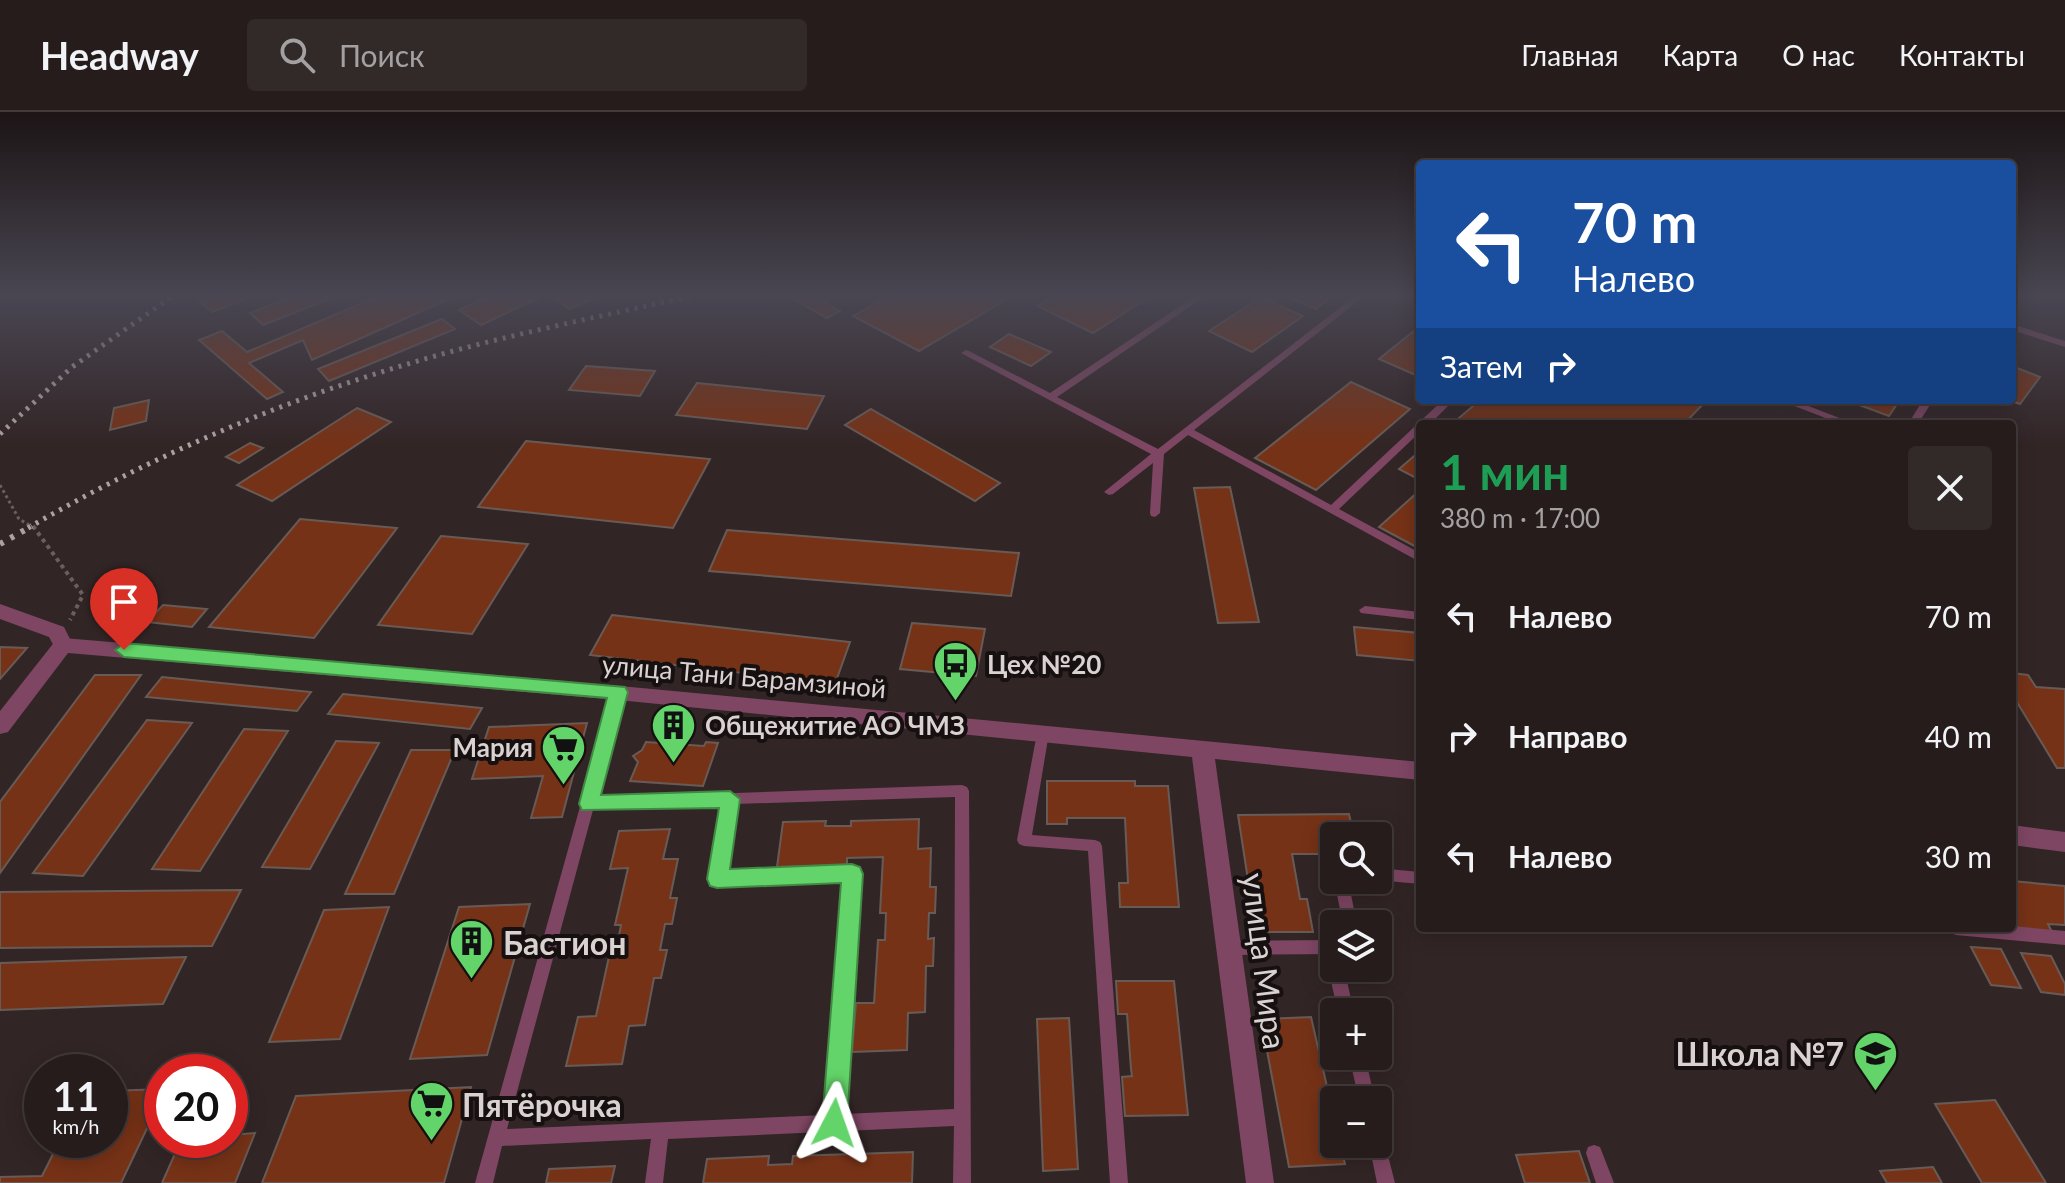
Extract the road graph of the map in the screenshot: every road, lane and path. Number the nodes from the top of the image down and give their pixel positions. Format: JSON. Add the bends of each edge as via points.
{"nodes":[{"id":1,"x":1129,"y":345,"type":"edge"},
{"id":2,"x":1298,"y":345,"type":"edge"},
{"id":3,"x":966,"y":353,"type":"dead end"},
{"id":4,"x":1051,"y":397,"type":"junction"},
{"id":5,"x":1445,"y":404,"type":"edge"},
{"id":6,"x":1795,"y":404,"type":"edge"},
{"id":7,"x":1428,"y":420,"type":"edge"},
{"id":8,"x":1839,"y":420,"type":"edge"},
{"id":9,"x":1188,"y":431,"type":"junction"},
{"id":10,"x":1416,"y":432,"type":"edge"},
{"id":11,"x":1159,"y":454,"type":"junction"},
{"id":12,"x":0,"y":485,"type":"edge"},
{"id":13,"x":1109,"y":492,"type":"dead end"},
{"id":14,"x":1332,"y":510,"type":"junction"},
{"id":15,"x":1155,"y":513,"type":"dead end"},
{"id":16,"x":1416,"y":556,"type":"edge"},
{"id":17,"x":1365,"y":610,"type":"dead end"},
{"id":18,"x":0,"y":611,"type":"edge"},
{"id":19,"x":1416,"y":616,"type":"edge"},
{"id":20,"x":60,"y":639,"type":"junction"},
{"id":21,"x":618,"y":692,"type":"junction"},
{"id":22,"x":0,"y":726,"type":"edge"},
{"id":23,"x":1043,"y":733,"type":"junction"},
{"id":24,"x":1202,"y":747,"type":"junction"},
{"id":25,"x":1416,"y":771,"type":"edge"},
{"id":26,"x":730,"y":799,"type":"junction"},
{"id":27,"x":589,"y":804,"type":"junction"},
{"id":28,"x":2016,"y":836,"type":"edge"},
{"id":29,"x":2065,"y":842,"type":"edge"},
{"id":30,"x":1392,"y":875,"type":"edge"},
{"id":31,"x":1416,"y":878,"type":"edge"},
{"id":32,"x":2016,"y":932,"type":"edge"},
{"id":33,"x":2065,"y":938,"type":"edge"},
{"id":34,"x":1229,"y":948,"type":"junction"},
{"id":35,"x":1320,"y":951,"type":"edge"},
{"id":36,"x":962,"y":1117,"type":"junction"},
{"id":37,"x":834,"y":1123,"type":"junction"},
{"id":38,"x":661,"y":1130,"type":"junction"},
{"id":39,"x":496,"y":1138,"type":"junction"},
{"id":40,"x":1594,"y":1153,"type":"dead end"},
{"id":41,"x":1380,"y":1158,"type":"edge"},
{"id":42,"x":484,"y":1183,"type":"edge"},
{"id":43,"x":654,"y":1183,"type":"edge"},
{"id":44,"x":962,"y":1183,"type":"edge"},
{"id":45,"x":1119,"y":1183,"type":"edge"},
{"id":46,"x":1260,"y":1183,"type":"edge"},
{"id":47,"x":1386,"y":1183,"type":"edge"},
{"id":48,"x":1605,"y":1183,"type":"edge"}],
"edges":[{"from":1,"to":4,"type":"lane"},
{"from":2,"to":9,"type":"lane"},
{"from":3,"to":4,"type":"lane"},
{"from":4,"to":11,"type":"lane"},
{"from":5,"to":7,"type":"lane"},
{"from":6,"to":8,"type":"lane"},
{"from":9,"to":11,"type":"lane"},
{"from":9,"to":14,"type":"lane"},
{"from":10,"to":14,"type":"lane"},
{"from":11,"to":13,"type":"lane"},
{"from":11,"to":15,"type":"lane"},
{"from":12,"to":20,"type":"path","via":[[19,519],[32,525],[83,595]]},
{"from":14,"to":16,"type":"lane"},
{"from":17,"to":19,"type":"lane"},
{"from":18,"to":20,"type":"street","name":"улица Тани Барамзиной"},
{"from":20,"to":21,"type":"street","name":"улица Тани Барамзиной"},
{"from":20,"to":22,"type":"street"},
{"from":21,"to":23,"type":"street","name":"улица Тани Барамзиной"},
{"from":21,"to":27,"type":"lane"},
{"from":23,"to":24,"type":"street","name":"улица Тани Барамзиной"},
{"from":23,"to":45,"type":"lane","via":[[1024,840],[1095,846]]},
{"from":24,"to":25,"type":"street","name":"улица Тани Барамзиной"},
{"from":24,"to":34,"type":"street","name":"улица Мира"},
{"from":26,"to":27,"type":"lane"},
{"from":26,"to":36,"type":"lane","via":[[962,791]]},
{"from":26,"to":37,"type":"lane","via":[[717,879],[852,874]]},
{"from":27,"to":39,"type":"lane"},
{"from":28,"to":29,"type":"street"},
{"from":30,"to":31,"type":"lane"},
{"from":32,"to":33,"type":"lane"},
{"from":34,"to":35,"type":"lane"},
{"from":34,"to":46,"type":"street","name":"улица Мира"},
{"from":36,"to":37,"type":"lane"},
{"from":36,"to":44,"type":"lane"},
{"from":37,"to":38,"type":"lane"},
{"from":38,"to":39,"type":"lane"},
{"from":38,"to":43,"type":"lane"},
{"from":39,"to":42,"type":"lane"},
{"from":40,"to":48,"type":"lane"},
{"from":41,"to":47,"type":"lane"}]}
